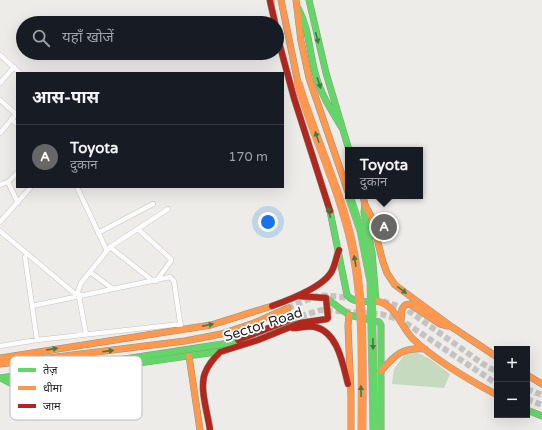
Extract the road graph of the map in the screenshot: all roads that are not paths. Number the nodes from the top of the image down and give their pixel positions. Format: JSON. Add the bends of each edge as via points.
{"nodes":[{"id":1,"x":281,"y":0,"type":"edge"},
{"id":2,"x":309,"y":0,"type":"edge"},
{"id":3,"x":270,"y":1,"type":"edge"},
{"id":4,"x":296,"y":3,"type":"edge"},
{"id":5,"x":273,"y":16,"type":"edge"},
{"id":6,"x":0,"y":55,"type":"edge"},
{"id":7,"x":282,"y":60,"type":"edge"},
{"id":8,"x":14,"y":67,"type":"junction"},
{"id":9,"x":19,"y":72,"type":"edge"},
{"id":10,"x":0,"y":83,"type":"edge"},
{"id":11,"x":0,"y":100,"type":"edge"},
{"id":12,"x":16,"y":113,"type":"edge"},
{"id":13,"x":11,"y":119,"type":"junction"},
{"id":14,"x":16,"y":123,"type":"edge"},
{"id":15,"x":342,"y":128,"type":"junction"},
{"id":16,"x":0,"y":133,"type":"edge"},
{"id":17,"x":348,"y":147,"type":"edge"},
{"id":18,"x":16,"y":174,"type":"edge"},
{"id":19,"x":8,"y":182,"type":"junction"},
{"id":20,"x":345,"y":183,"type":"edge"},
{"id":21,"x":0,"y":185,"type":"edge"},
{"id":22,"x":30,"y":188,"type":"edge"},
{"id":23,"x":77,"y":188,"type":"edge"},
{"id":24,"x":350,"y":199,"type":"edge"},
{"id":25,"x":364,"y":199,"type":"edge"},
{"id":26,"x":18,"y":203,"type":"junction"},
{"id":27,"x":153,"y":204,"type":"dead end"},
{"id":28,"x":365,"y":205,"type":"junction"},
{"id":29,"x":168,"y":210,"type":"dead end"},
{"id":30,"x":0,"y":222,"type":"edge"},
{"id":31,"x":138,"y":229,"type":"junction"},
{"id":32,"x":0,"y":231,"type":"edge"},
{"id":33,"x":98,"y":233,"type":"junction"},
{"id":34,"x":108,"y":249,"type":"junction"},
{"id":35,"x":339,"y":250,"type":"junction"},
{"id":36,"x":25,"y":257,"type":"dead end"},
{"id":37,"x":90,"y":272,"type":"junction"},
{"id":38,"x":154,"y":281,"type":"junction"},
{"id":39,"x":113,"y":289,"type":"junction"},
{"id":40,"x":297,"y":296,"type":"junction"},
{"id":41,"x":79,"y":297,"type":"junction"},
{"id":42,"x":326,"y":298,"type":"junction"},
{"id":43,"x":376,"y":301,"type":"junction"},
{"id":44,"x":32,"y":306,"type":"junction"},
{"id":45,"x":288,"y":308,"type":"tunnel mouth"},
{"id":46,"x":348,"y":314,"type":"junction"},
{"id":47,"x":292,"y":319,"type":"tunnel mouth"},
{"id":48,"x":402,"y":325,"type":"junction"},
{"id":49,"x":181,"y":327,"type":"junction"},
{"id":50,"x":452,"y":327,"type":"junction"},
{"id":51,"x":288,"y":328,"type":"junction"},
{"id":52,"x":86,"y":334,"type":"junction"},
{"id":53,"x":37,"y":340,"type":"junction"},
{"id":54,"x":0,"y":346,"type":"edge"},
{"id":55,"x":425,"y":349,"type":"junction"},
{"id":56,"x":220,"y":352,"type":"junction"},
{"id":57,"x":494,"y":355,"type":"edge"},
{"id":58,"x":10,"y":356,"type":"edge"},
{"id":59,"x":12,"y":356,"type":"edge"},
{"id":60,"x":64,"y":356,"type":"edge"},
{"id":61,"x":142,"y":356,"type":"edge"},
{"id":62,"x":189,"y":356,"type":"junction"},
{"id":63,"x":0,"y":358,"type":"edge"},
{"id":64,"x":10,"y":363,"type":"edge"},
{"id":65,"x":142,"y":363,"type":"edge"},
{"id":66,"x":0,"y":364,"type":"edge"},
{"id":67,"x":381,"y":371,"type":"junction"},
{"id":68,"x":530,"y":377,"type":"edge"},
{"id":69,"x":1,"y":378,"type":"edge"},
{"id":70,"x":10,"y":383,"type":"edge"},
{"id":71,"x":542,"y":384,"type":"edge"},
{"id":72,"x":494,"y":393,"type":"edge"},
{"id":73,"x":351,"y":395,"type":"junction"},
{"id":74,"x":530,"y":411,"type":"edge"},
{"id":75,"x":542,"y":416,"type":"edge"},
{"id":76,"x":200,"y":430,"type":"edge"},
{"id":77,"x":210,"y":430,"type":"edge"},
{"id":78,"x":351,"y":430,"type":"edge"},
{"id":79,"x":362,"y":430,"type":"edge"},
{"id":80,"x":374,"y":430,"type":"edge"},
{"id":81,"x":382,"y":430,"type":"edge"}],
"edges":[{"from":79,"to":1,"type":"main road","one_way":true,"bridge":true,"via":[[359,289],[352,245],[342,206],[298,83]]},
{"from":2,"to":15,"type":"main road","one_way":true},
{"from":3,"to":5,"type":"main road"},
{"from":4,"to":15,"type":"main road","one_way":true,"via":[[305,21],[320,89]]},
{"from":4,"to":20,"type":"main road","via":[[310,80]]},
{"from":6,"to":8,"type":"street"},
{"from":35,"to":7,"type":"main road","one_way":true},
{"from":8,"to":9,"type":"street"},
{"from":8,"to":10,"type":"street"},
{"from":11,"to":12,"type":"street"},
{"from":12,"to":13,"type":"street"},
{"from":13,"to":14,"type":"street"},
{"from":13,"to":16,"type":"street"},
{"from":15,"to":17,"type":"main road"},
{"from":18,"to":19,"type":"street"},
{"from":19,"to":21,"type":"street"},
{"from":19,"to":26,"type":"street"},
{"from":22,"to":26,"type":"street"},
{"from":23,"to":33,"type":"street"},
{"from":24,"to":80,"type":"main road","one_way":true,"bridge":true,"via":[[361,232],[371,282]]},
{"from":25,"to":28,"type":"main road"},
{"from":26,"to":30,"type":"street"},
{"from":27,"to":33,"type":"street"},
{"from":28,"to":43,"type":"main road"},
{"from":28,"to":50,"type":"main road","one_way":true,"via":[[371,216],[387,273],[396,285]]},
{"from":29,"to":31,"type":"street"},
{"from":31,"to":34,"type":"street"},
{"from":31,"to":38,"type":"street","via":[[171,259]]},
{"from":32,"to":41,"type":"street"},
{"from":33,"to":34,"type":"street"},
{"from":34,"to":37,"type":"street"},
{"from":34,"to":38,"type":"street"},
{"from":35,"to":40,"type":"main road","via":[[331,274],[315,287]]},
{"from":35,"to":43,"type":"main road","via":[[349,298]]},
{"from":36,"to":44,"type":"street"},
{"from":37,"to":39,"type":"street"},
{"from":37,"to":41,"type":"street","via":[[79,287]]},
{"from":38,"to":39,"type":"street"},
{"from":38,"to":49,"type":"street","via":[[170,277],[174,281]]},
{"from":39,"to":41,"type":"street"},
{"from":40,"to":42,"type":"main road","name":"Sector Road"},
{"from":49,"to":40,"type":"main road","name":"Sector Road","one_way":true,"via":[[211,325]]},
{"from":41,"to":44,"type":"street"},
{"from":41,"to":52,"type":"street"},
{"from":42,"to":46,"type":"main road"},
{"from":42,"to":51,"type":"main road","name":"Sector Road","via":[[327,319],[300,323]]},
{"from":43,"to":48,"type":"main road","via":[[387,303]]},
{"from":44,"to":53,"type":"street"},
{"from":60,"to":45,"type":"main road","one_way":true,"via":[[221,334]]},
{"from":46,"to":67,"type":"main road","via":[[379,322],[381,325]]},
{"from":46,"to":73,"type":"main road"},
{"from":47,"to":61,"type":"main road","via":[[229,343]]},
{"from":48,"to":50,"type":"main road","via":[[402,309],[410,304],[440,324]]},
{"from":48,"to":55,"type":"main road"},
{"from":49,"to":52,"type":"street"},
{"from":59,"to":49,"type":"main road","name":"Sector Road","one_way":true},
{"from":50,"to":57,"type":"main road"},
{"from":51,"to":56,"type":"main road","name":"Sector Road"},
{"from":51,"to":73,"type":"main road","via":[[315,327],[333,340],[339,350]]},
{"from":52,"to":53,"type":"street"},
{"from":53,"to":54,"type":"street"},
{"from":55,"to":67,"type":"main road","via":[[414,348],[399,353]]},
{"from":55,"to":72,"type":"main road"},
{"from":56,"to":62,"type":"main road","name":"Sector Road"},
{"from":56,"to":77,"type":"main road","via":[[204,376]]},
{"from":63,"to":58,"type":"main road","name":"Sector Road","one_way":true},
{"from":62,"to":65,"type":"main road","name":"Sector Road"},
{"from":62,"to":76,"type":"main road"},
{"from":66,"to":64,"type":"main road","one_way":true},
{"from":67,"to":81,"type":"main road"},
{"from":68,"to":71,"type":"main road"},
{"from":69,"to":70,"type":"main road","name":"Sector Road"},
{"from":73,"to":78,"type":"main road"},
{"from":74,"to":75,"type":"main road"}]}
